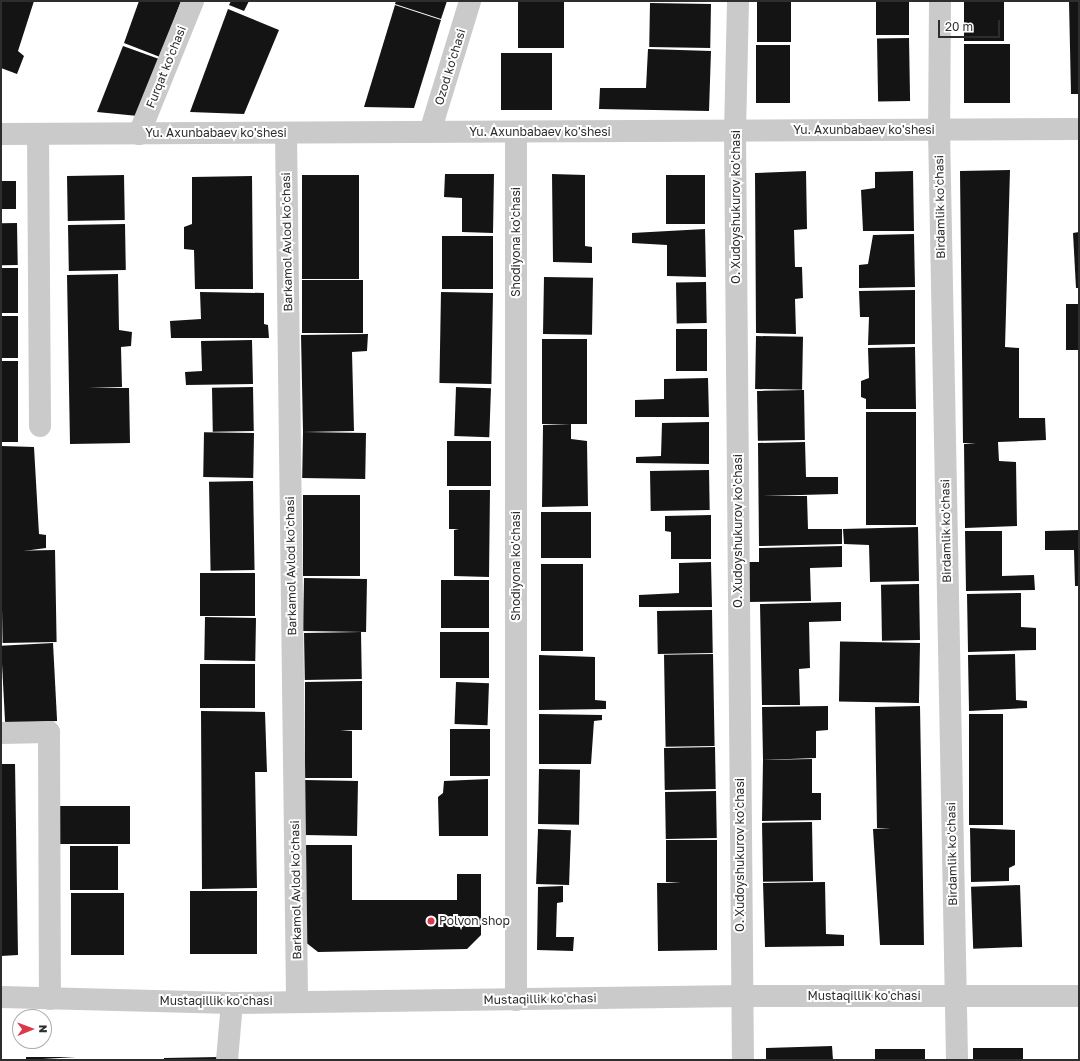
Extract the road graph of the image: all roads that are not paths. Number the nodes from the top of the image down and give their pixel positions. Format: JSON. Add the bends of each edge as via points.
{"nodes":[{"id":1,"x":193,"y":1,"type":"edge"},
{"id":2,"x":470,"y":1,"type":"edge"},
{"id":3,"x":738,"y":1,"type":"edge"},
{"id":4,"x":940,"y":1,"type":"edge"},
{"id":5,"x":1079,"y":129,"type":"edge"},
{"id":6,"x":939,"y":130,"type":"junction"},
{"id":7,"x":736,"y":131,"type":"junction"},
{"id":8,"x":430,"y":132,"type":"junction"},
{"id":9,"x":516,"y":132,"type":"junction"},
{"id":10,"x":286,"y":133,"type":"junction"},
{"id":11,"x":1,"y":134,"type":"edge"},
{"id":12,"x":38,"y":134,"type":"junction"},
{"id":13,"x":139,"y":134,"type":"junction"},
{"id":14,"x":40,"y":426,"type":"dead end"},
{"id":15,"x":1,"y":733,"type":"edge"},
{"id":16,"x":741,"y":996,"type":"junction"},
{"id":17,"x":955,"y":996,"type":"junction"},
{"id":18,"x":1079,"y":996,"type":"edge"},
{"id":19,"x":1,"y":997,"type":"edge"},
{"id":20,"x":50,"y":999,"type":"junction"},
{"id":21,"x":297,"y":1000,"type":"junction"},
{"id":22,"x":516,"y":1000,"type":"junction"},
{"id":23,"x":232,"y":1003,"type":"junction"},
{"id":24,"x":228,"y":1060,"type":"edge"},
{"id":25,"x":743,"y":1060,"type":"edge"},
{"id":26,"x":957,"y":1060,"type":"edge"}],
"edges":[{"from":1,"to":13,"type":"street","name":"Furqat ko'chasi"},
{"from":2,"to":8,"type":"street","name":"Ozod ko'chasi"},
{"from":3,"to":7,"type":"street","name":"O. Xudoyshukurov ko'chasi"},
{"from":4,"to":6,"type":"street","name":"Birdamlik ko'chasi"},
{"from":5,"to":6,"type":"street","name":"Yu. Axunbabaev ko'shesi"},
{"from":6,"to":7,"type":"street","name":"Yu. Axunbabaev ko'shesi"},
{"from":6,"to":17,"type":"street","name":"Birdamlik ko'chasi"},
{"from":7,"to":9,"type":"street","name":"Yu. Axunbabaev ko'shesi"},
{"from":7,"to":16,"type":"street","name":"O. Xudoyshukurov ko'chasi"},
{"from":8,"to":9,"type":"street","name":"Yu. Axunbabaev ko'shesi"},
{"from":8,"to":10,"type":"street","name":"Yu. Axunbabaev ko'shesi"},
{"from":9,"to":22,"type":"street","name":"Shodiyona ko'chasi"},
{"from":10,"to":13,"type":"street","name":"Yu. Axunbabaev ko'shesi"},
{"from":10,"to":21,"type":"street","name":"Barkamol Avlod ko'chasi"},
{"from":11,"to":12,"type":"street","name":"Yu. Axunbabaev ko'shesi"},
{"from":12,"to":13,"type":"street","name":"Yu. Axunbabaev ko'shesi"},
{"from":12,"to":14,"type":"street"},
{"from":15,"to":20,"type":"street","via":[[49,732]]},
{"from":16,"to":17,"type":"street","name":"Mustaqillik ko'chasi"},
{"from":16,"to":22,"type":"street","name":"Mustaqillik ko'chasi"},
{"from":16,"to":25,"type":"street","name":"O. Xudoyshukurov ko'chasi"},
{"from":17,"to":18,"type":"street","name":"Mustaqillik ko'chasi"},
{"from":17,"to":26,"type":"street","name":"Birdamlik ko'chasi"},
{"from":19,"to":20,"type":"street","name":"Mustaqillik ko'chasi"},
{"from":20,"to":23,"type":"street","name":"Mustaqillik ko'chasi"},
{"from":21,"to":22,"type":"street","name":"Mustaqillik ko'chasi"},
{"from":21,"to":23,"type":"street","name":"Mustaqillik ko'chasi"},
{"from":23,"to":24,"type":"street"}]}
